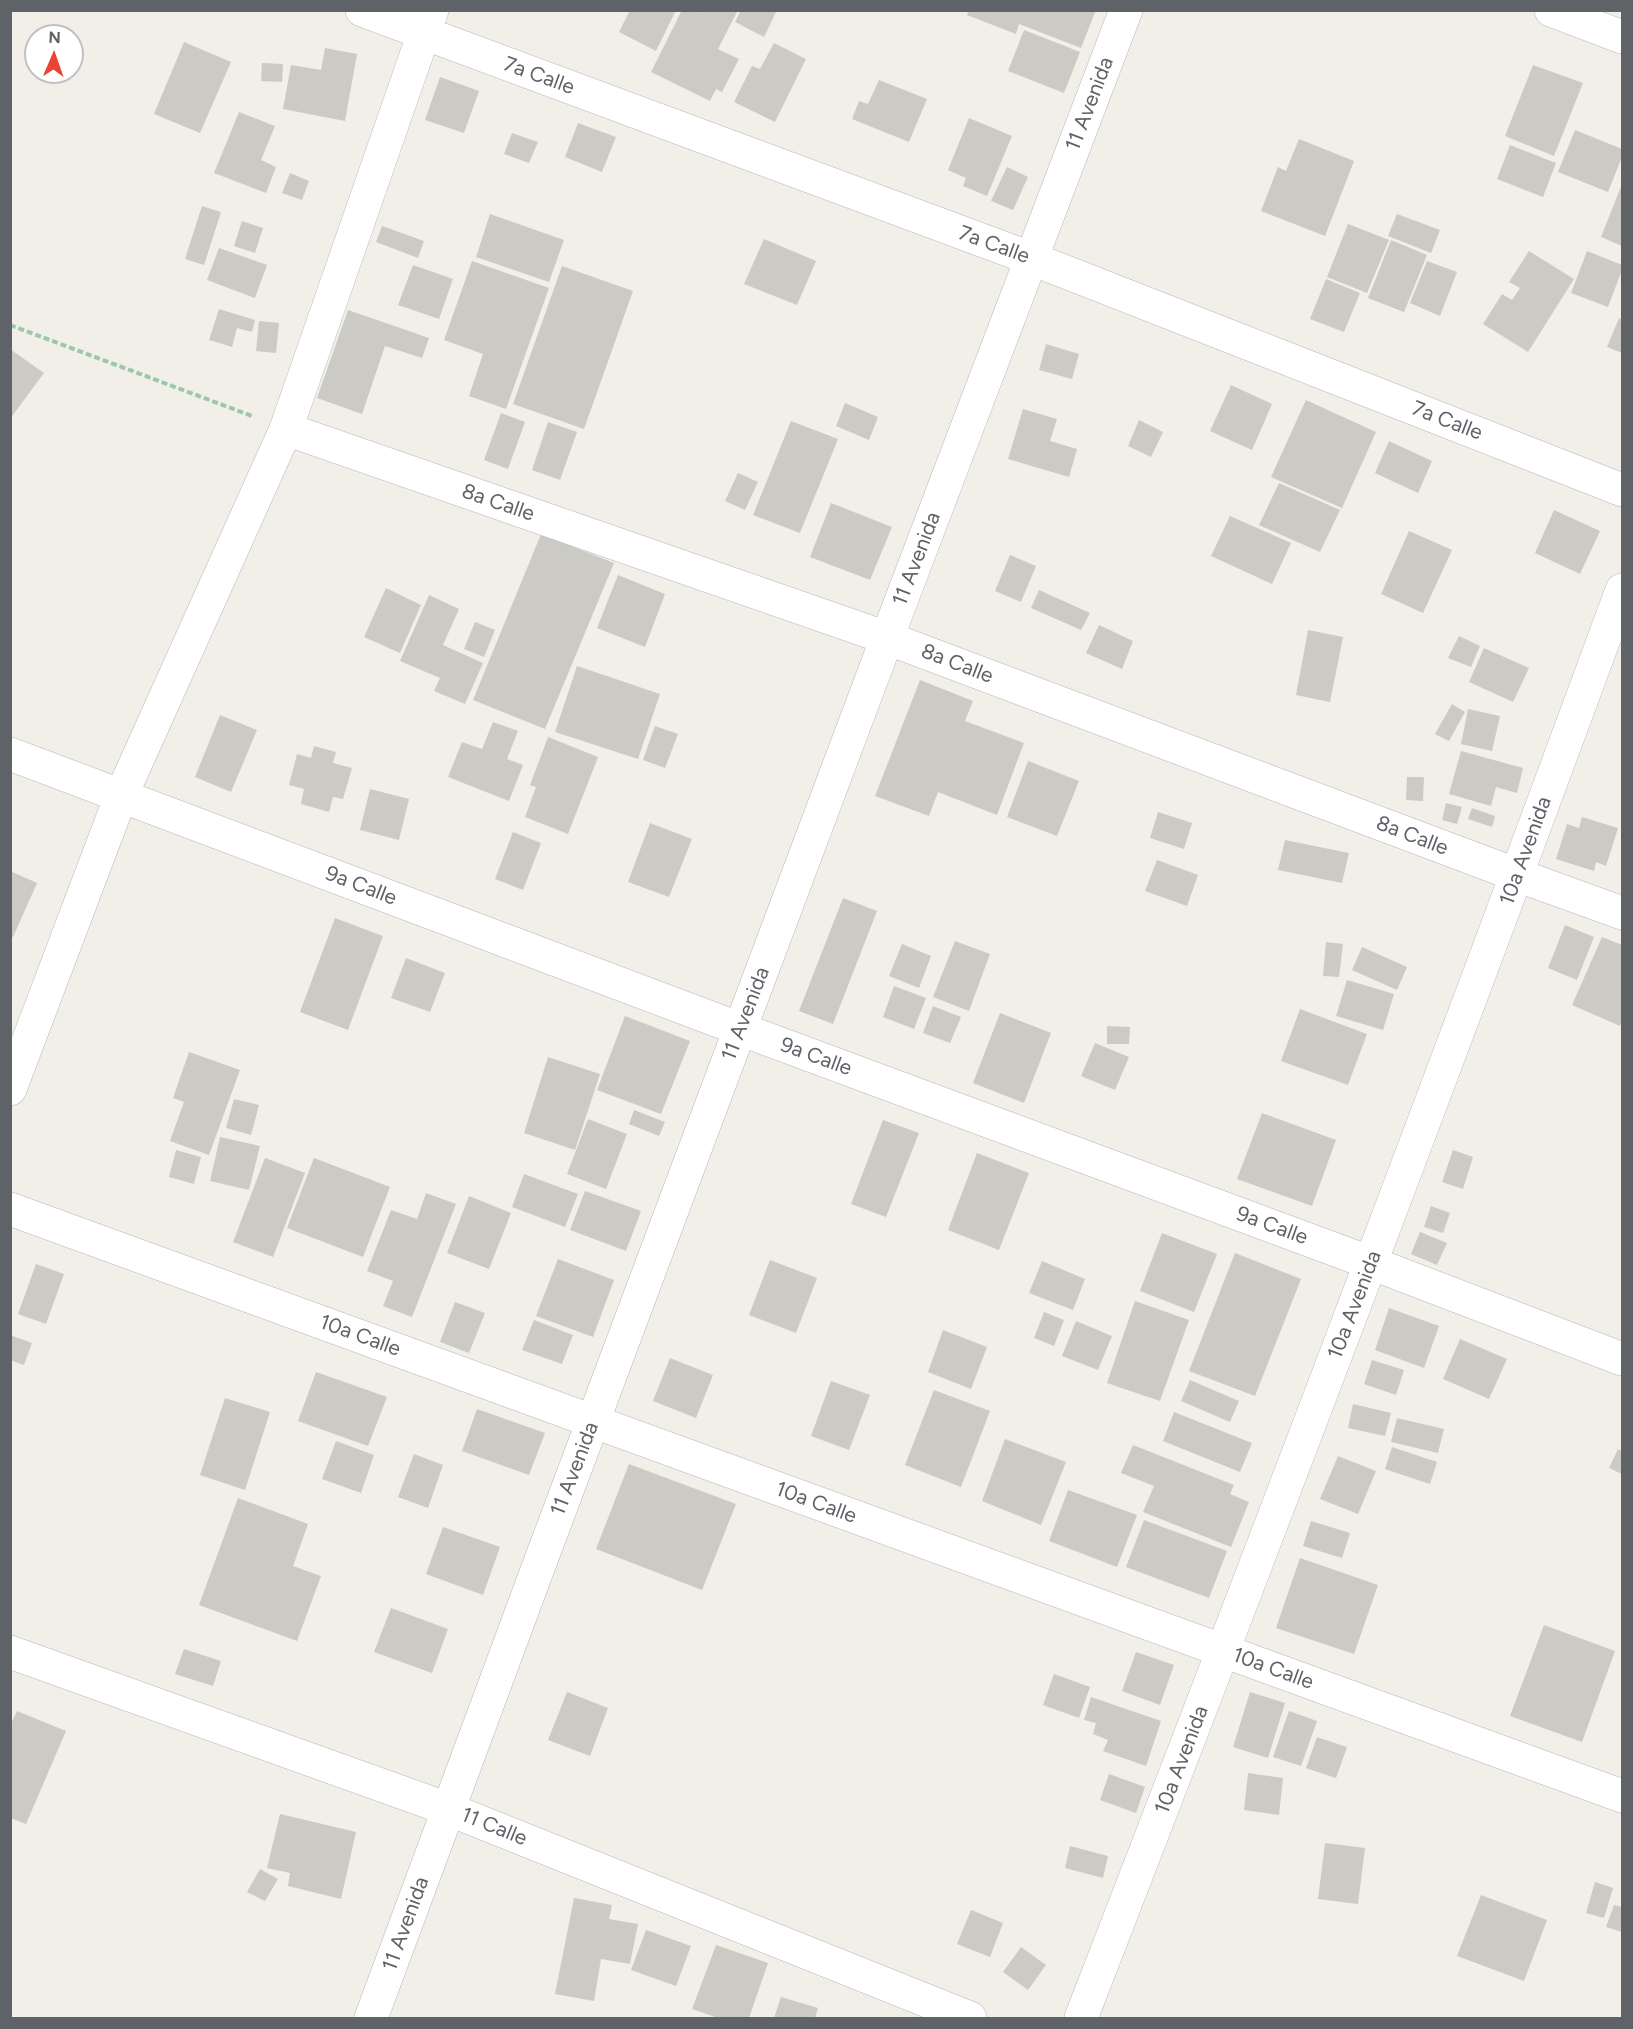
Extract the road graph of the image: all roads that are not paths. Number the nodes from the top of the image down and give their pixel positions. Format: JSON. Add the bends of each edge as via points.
{"nodes":[{"id":1,"x":362,"y":10,"type":"edge"},
{"id":2,"x":1126,"y":10,"type":"edge"},
{"id":3,"x":1551,"y":10,"type":"edge"},
{"id":4,"x":428,"y":22,"type":"edge"},
{"id":5,"x":1623,"y":37,"type":"edge"},
{"id":6,"x":1030,"y":258,"type":"junction"},
{"id":7,"x":286,"y":429,"type":"junction"},
{"id":8,"x":1623,"y":490,"type":"edge"},
{"id":9,"x":1623,"y":590,"type":"edge"},
{"id":10,"x":887,"y":638,"type":"junction"},
{"id":11,"x":10,"y":754,"type":"edge"},
{"id":12,"x":121,"y":796,"type":"junction"},
{"id":13,"x":1517,"y":875,"type":"junction"},
{"id":14,"x":1623,"y":913,"type":"edge"},
{"id":15,"x":740,"y":1029,"type":"junction"},
{"id":16,"x":10,"y":1089,"type":"edge"},
{"id":17,"x":10,"y":1209,"type":"edge"},
{"id":18,"x":1371,"y":1263,"type":"junction"},
{"id":19,"x":1623,"y":1359,"type":"edge"},
{"id":20,"x":593,"y":1421,"type":"junction"},
{"id":21,"x":1223,"y":1651,"type":"junction"},
{"id":22,"x":10,"y":1652,"type":"edge"},
{"id":23,"x":1623,"y":1796,"type":"edge"},
{"id":24,"x":448,"y":1809,"type":"junction"},
{"id":25,"x":371,"y":2019,"type":"edge"},
{"id":26,"x":970,"y":2019,"type":"edge"},
{"id":27,"x":1081,"y":2019,"type":"edge"}],
"edges":[{"from":1,"to":4,"type":"street","name":"7a Calle"},
{"from":2,"to":6,"type":"street","name":"11 Avenida"},
{"from":3,"to":5,"type":"street"},
{"from":4,"to":6,"type":"street","name":"7a Calle"},
{"from":4,"to":7,"type":"street"},
{"from":6,"to":8,"type":"street","name":"7a Calle"},
{"from":6,"to":10,"type":"street","name":"11 Avenida"},
{"from":7,"to":10,"type":"street","name":"8a Calle"},
{"from":7,"to":12,"type":"street"},
{"from":9,"to":13,"type":"street","name":"10a Avenida"},
{"from":10,"to":13,"type":"street","name":"8a Calle"},
{"from":10,"to":15,"type":"street","name":"11 Avenida"},
{"from":11,"to":12,"type":"street","name":"9a Calle"},
{"from":12,"to":15,"type":"street","name":"9a Calle"},
{"from":12,"to":16,"type":"street"},
{"from":13,"to":14,"type":"street","name":"8a Calle"},
{"from":13,"to":18,"type":"street","name":"10a Avenida"},
{"from":15,"to":18,"type":"street","name":"9a Calle"},
{"from":15,"to":20,"type":"street","name":"11 Avenida"},
{"from":17,"to":20,"type":"street","name":"10a Calle"},
{"from":18,"to":19,"type":"street","name":"9a Calle"},
{"from":18,"to":21,"type":"street","name":"10a Avenida"},
{"from":20,"to":21,"type":"street","name":"10a Calle"},
{"from":20,"to":24,"type":"street","name":"11 Avenida"},
{"from":21,"to":23,"type":"street","name":"10a Calle"},
{"from":21,"to":27,"type":"street","name":"10a Avenida"},
{"from":22,"to":24,"type":"street","name":"11 Calle"},
{"from":24,"to":25,"type":"street","name":"11 Avenida"},
{"from":24,"to":26,"type":"street","name":"11 Calle"}]}
